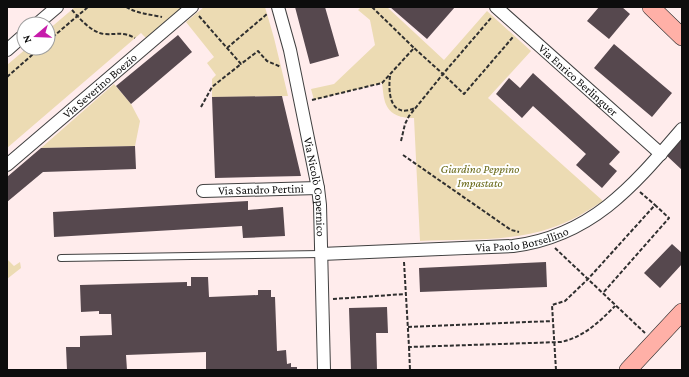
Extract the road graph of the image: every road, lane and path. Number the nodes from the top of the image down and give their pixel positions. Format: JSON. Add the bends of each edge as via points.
{"nodes":[{"id":1,"x":57,"y":7,"type":"edge"},
{"id":2,"x":88,"y":7,"type":"edge"},
{"id":3,"x":126,"y":7,"type":"edge"},
{"id":4,"x":372,"y":7,"type":"edge"},
{"id":5,"x":652,"y":7,"type":"edge"},
{"id":6,"x":497,"y":8,"type":"edge"},
{"id":7,"x":72,"y":10,"type":"dead end"},
{"id":8,"x":195,"y":10,"type":"edge"},
{"id":9,"x":273,"y":10,"type":"edge"},
{"id":10,"x":46,"y":16,"type":"edge"},
{"id":11,"x":77,"y":16,"type":"junction"},
{"id":12,"x":167,"y":20,"type":"dead end"},
{"id":13,"x":520,"y":28,"type":"junction"},
{"id":14,"x":682,"y":28,"type":"edge"},
{"id":15,"x":56,"y":34,"type":"edge"},
{"id":16,"x":682,"y":37,"type":"edge"},
{"id":17,"x":135,"y":38,"type":"dead end"},
{"id":18,"x":16,"y":42,"type":"edge"},
{"id":19,"x":227,"y":48,"type":"junction"},
{"id":20,"x":414,"y":48,"type":"junction"},
{"id":21,"x":7,"y":50,"type":"edge"},
{"id":22,"x":31,"y":56,"type":"edge"},
{"id":23,"x":241,"y":64,"type":"junction"},
{"id":24,"x":281,"y":67,"type":"dead end"},
{"id":25,"x":390,"y":74,"type":"junction"},
{"id":26,"x":443,"y":74,"type":"junction"},
{"id":27,"x":7,"y":77,"type":"edge"},
{"id":28,"x":301,"y":103,"type":"junction"},
{"id":29,"x":416,"y":107,"type":"junction"},
{"id":30,"x":201,"y":108,"type":"dead end"},
{"id":31,"x":682,"y":129,"type":"edge"},
{"id":32,"x":401,"y":141,"type":"dead end"},
{"id":33,"x":661,"y":154,"type":"junction"},
{"id":34,"x":403,"y":155,"type":"dead end"},
{"id":35,"x":7,"y":165,"type":"edge"},
{"id":36,"x":632,"y":185,"type":"junction"},
{"id":37,"x":318,"y":188,"type":"junction"},
{"id":38,"x":203,"y":191,"type":"dead end"},
{"id":39,"x":654,"y":205,"type":"junction"},
{"id":40,"x":524,"y":233,"type":"dead end"},
{"id":41,"x":545,"y":238,"type":"junction"},
{"id":42,"x":404,"y":251,"type":"junction"},
{"id":43,"x":321,"y":254,"type":"junction"},
{"id":44,"x":61,"y":258,"type":"dead end"},
{"id":45,"x":588,"y":279,"type":"junction"},
{"id":46,"x":603,"y":293,"type":"junction"},
{"id":47,"x":405,"y":294,"type":"junction"},
{"id":48,"x":322,"y":300,"type":"junction"},
{"id":49,"x":615,"y":305,"type":"junction"},
{"id":50,"x":682,"y":312,"type":"edge"},
{"id":51,"x":553,"y":321,"type":"junction"},
{"id":52,"x":408,"y":327,"type":"junction"},
{"id":53,"x":654,"y":342,"type":"junction"},
{"id":54,"x":554,"y":343,"type":"junction"},
{"id":55,"x":409,"y":347,"type":"junction"},
{"id":56,"x":324,"y":370,"type":"edge"},
{"id":57,"x":410,"y":370,"type":"edge"},
{"id":58,"x":556,"y":370,"type":"edge"},
{"id":59,"x":628,"y":370,"type":"edge"}],
"edges":[{"from":1,"to":10,"type":"street"},
{"from":2,"to":11,"type":"path"},
{"from":3,"to":12,"type":"path","via":[[143,15]]},
{"from":4,"to":20,"type":"path"},
{"from":5,"to":14,"type":"street"},
{"from":5,"to":16,"type":"street"},
{"from":6,"to":13,"type":"street","name":"Via Enrico Berlinguer"},
{"from":6,"to":26,"type":"path"},
{"from":7,"to":11,"type":"path"},
{"from":8,"to":19,"type":"path"},
{"from":8,"to":35,"type":"street","name":"Via Severino Boezio"},
{"from":9,"to":19,"type":"path"},
{"from":9,"to":28,"type":"street","name":"Via Nicolò Copernico","via":[[290,50]]},
{"from":11,"to":15,"type":"path"},
{"from":11,"to":17,"type":"path","via":[[103,34],[123,33]]},
{"from":13,"to":26,"type":"path","via":[[464,94]]},
{"from":13,"to":33,"type":"street","name":"Via Enrico Berlinguer"},
{"from":18,"to":21,"type":"street"},
{"from":19,"to":23,"type":"path"},
{"from":20,"to":25,"type":"path"},
{"from":20,"to":26,"type":"path"},
{"from":22,"to":27,"type":"path"},
{"from":23,"to":24,"type":"path","via":[[258,51],[266,61]]},
{"from":23,"to":30,"type":"path","via":[[212,87]]},
{"from":25,"to":28,"type":"path","via":[[382,83]]},
{"from":25,"to":29,"type":"path","via":[[389,90],[392,103],[403,110]]},
{"from":26,"to":29,"type":"path"},
{"from":28,"to":37,"type":"street","name":"Via Nicolò Copernico"},
{"from":29,"to":32,"type":"path","via":[[405,124]]},
{"from":31,"to":33,"type":"street","name":"Via Paolo Borsellino"},
{"from":33,"to":36,"type":"street","name":"Via Paolo Borsellino"},
{"from":34,"to":40,"type":"path","via":[[511,230]]},
{"from":36,"to":39,"type":"path"},
{"from":36,"to":41,"type":"street","name":"Via Paolo Borsellino","via":[[597,214],[577,226]]},
{"from":37,"to":38,"type":"street","name":"Via Sandro Pertini"},
{"from":37,"to":43,"type":"street","name":"Via Nicolò Copernico"},
{"from":39,"to":45,"type":"path"},
{"from":39,"to":46,"type":"path","via":[[669,218]]},
{"from":41,"to":42,"type":"street","name":"Via Paolo Borsellino","via":[[513,246]]},
{"from":41,"to":45,"type":"path"},
{"from":42,"to":43,"type":"street","name":"Via Paolo Borsellino"},
{"from":42,"to":47,"type":"path"},
{"from":43,"to":44,"type":"lane"},
{"from":43,"to":48,"type":"street","name":"Via Nicolò Copernico"},
{"from":45,"to":46,"type":"path"},
{"from":45,"to":51,"type":"path","via":[[565,301],[552,305]]},
{"from":46,"to":49,"type":"path"},
{"from":47,"to":48,"type":"path"},
{"from":47,"to":52,"type":"path"},
{"from":48,"to":56,"type":"street","name":"Via Nicolò Copernico"},
{"from":49,"to":53,"type":"path"},
{"from":49,"to":54,"type":"path","via":[[597,324],[585,332],[569,340]]},
{"from":50,"to":53,"type":"street"},
{"from":51,"to":52,"type":"path"},
{"from":51,"to":54,"type":"path"},
{"from":52,"to":55,"type":"path"},
{"from":53,"to":59,"type":"street"},
{"from":54,"to":55,"type":"path"},
{"from":54,"to":58,"type":"path"},
{"from":55,"to":57,"type":"path"}]}
